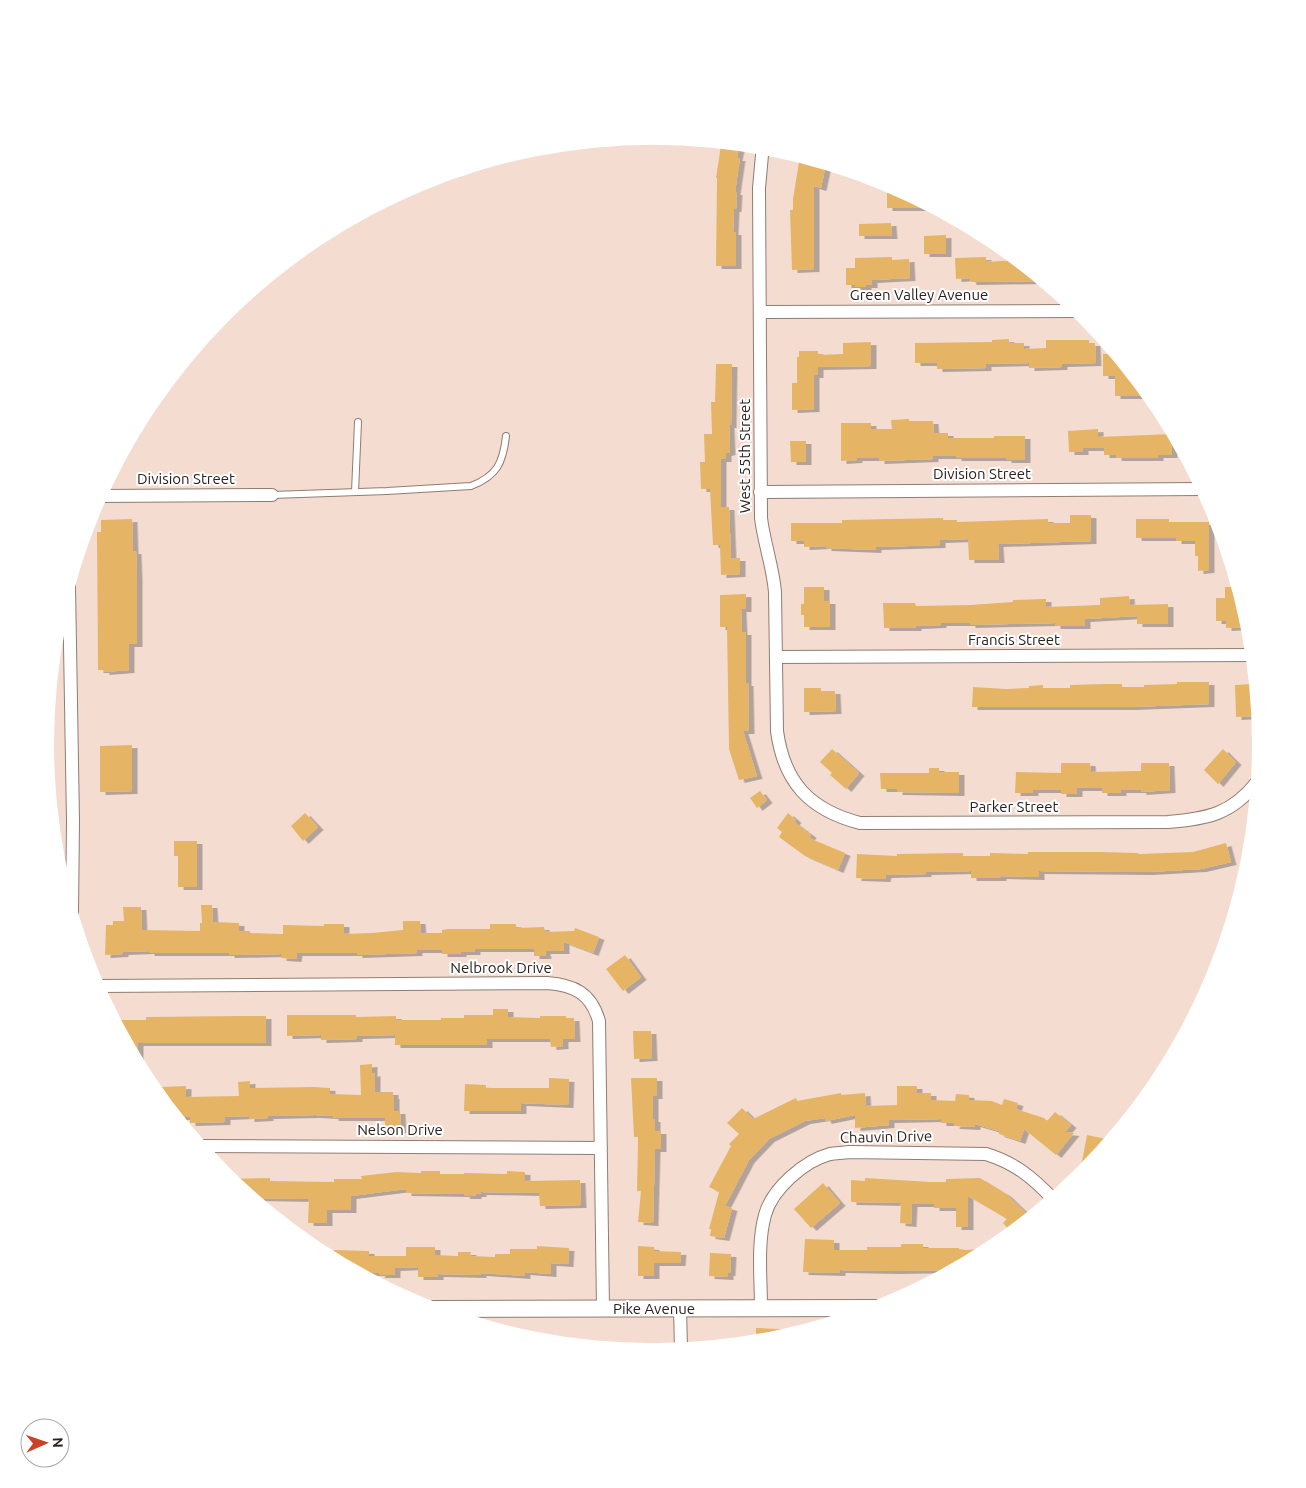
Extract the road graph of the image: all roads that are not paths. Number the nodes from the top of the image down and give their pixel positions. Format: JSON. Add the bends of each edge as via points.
{"nodes":[{"id":1,"x":763,"y":155,"type":"edge"},
{"id":2,"x":1067,"y":311,"type":"edge"},
{"id":3,"x":760,"y":312,"type":"junction"},
{"id":4,"x":358,"y":422,"type":"dead end"},
{"id":5,"x":506,"y":436,"type":"dead end"},
{"id":6,"x":1195,"y":489,"type":"edge"},
{"id":7,"x":355,"y":492,"type":"junction"},
{"id":8,"x":760,"y":492,"type":"junction"},
{"id":9,"x":272,"y":495,"type":"joint"},
{"id":10,"x":108,"y":496,"type":"edge"},
{"id":11,"x":69,"y":608,"type":"edge"},
{"id":12,"x":1245,"y":655,"type":"edge"},
{"id":13,"x":776,"y":658,"type":"junction"},
{"id":14,"x":784,"y":764,"type":"joint"},
{"id":15,"x":1250,"y":789,"type":"edge"},
{"id":16,"x":72,"y":892,"type":"edge"},
{"id":17,"x":105,"y":986,"type":"edge"},
{"id":18,"x":209,"y":1146,"type":"edge"},
{"id":19,"x":600,"y":1148,"type":"junction"},
{"id":20,"x":1049,"y":1194,"type":"edge"},
{"id":21,"x":680,"y":1308,"type":"junction"},
{"id":22,"x":761,"y":1308,"type":"junction"},
{"id":23,"x":854,"y":1308,"type":"edge"},
{"id":24,"x":454,"y":1309,"type":"edge"},
{"id":25,"x":603,"y":1309,"type":"junction"},
{"id":26,"x":681,"y":1342,"type":"edge"}],
"edges":[{"from":1,"to":3,"type":"street","name":"West 55th Street","via":[[759,188]]},
{"from":2,"to":3,"type":"street","name":"Green Valley Avenue"},
{"from":3,"to":8,"type":"street","name":"West 55th Street"},
{"from":4,"to":7,"type":"lane"},
{"from":5,"to":7,"type":"lane","via":[[500,465],[494,473],[471,486]]},
{"from":6,"to":8,"type":"street","name":"Division Street"},
{"from":7,"to":9,"type":"lane"},
{"from":8,"to":13,"type":"street","name":"West 55th Street","via":[[763,532],[774,576]]},
{"from":9,"to":10,"type":"street","name":"Division Street"},
{"from":11,"to":16,"type":"street"},
{"from":12,"to":13,"type":"street","name":"Francis Street"},
{"from":13,"to":14,"type":"street","name":"West 55th Street","via":[[777,731]]},
{"from":14,"to":15,"type":"street","name":"Parker Street","via":[[803,793],[823,809],[841,818],[875,824],[1197,820],[1227,809]]},
{"from":17,"to":19,"type":"street","name":"Nelbrook Drive","via":[[547,983],[571,987],[587,998],[599,1021]]},
{"from":18,"to":19,"type":"street","name":"Nelson Drive"},
{"from":19,"to":25,"type":"street","name":"Nelbrook Drive"},
{"from":20,"to":22,"type":"street","name":"Chauvin Drive","via":[[1020,1168],[986,1154],[830,1154],[800,1168],[775,1195],[765,1213],[761,1240]]},
{"from":21,"to":22,"type":"street","name":"Pike Avenue"},
{"from":21,"to":25,"type":"street","name":"Pike Avenue"},
{"from":21,"to":26,"type":"street"},
{"from":22,"to":23,"type":"street","name":"Pike Avenue"},
{"from":24,"to":25,"type":"street","name":"Pike Avenue"}]}
